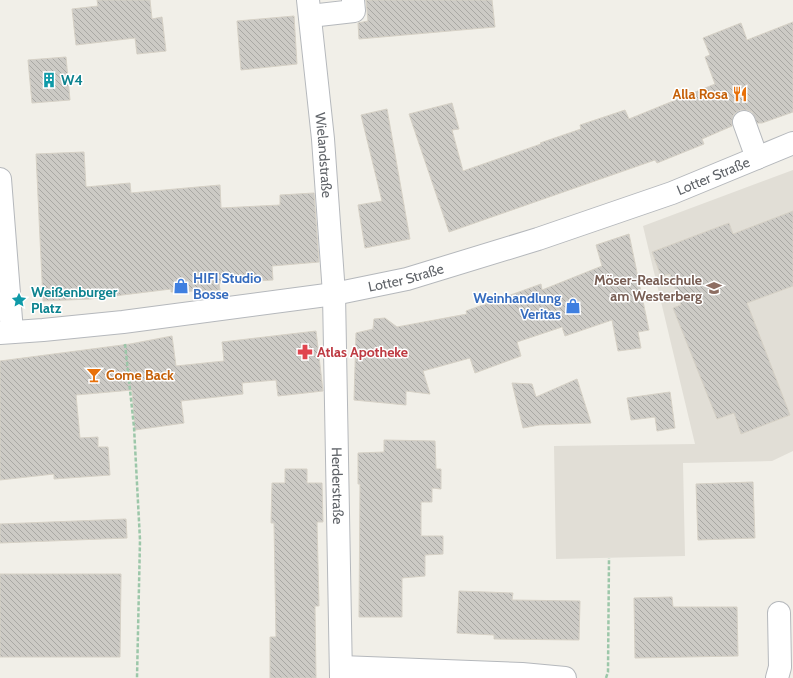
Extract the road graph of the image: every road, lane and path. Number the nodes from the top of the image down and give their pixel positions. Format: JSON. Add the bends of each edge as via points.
{"nodes":[{"id":1,"x":352,"y":0,"type":"edge"},
{"id":2,"x":309,"y":8,"type":"edge"},
{"id":3,"x":744,"y":122,"type":"dead end"},
{"id":4,"x":793,"y":143,"type":"edge"},
{"id":5,"x":757,"y":158,"type":"junction"},
{"id":6,"x":0,"y":179,"type":"edge"},
{"id":7,"x":334,"y":294,"type":"junction"},
{"id":8,"x":123,"y":322,"type":"junction"},
{"id":9,"x":6,"y":333,"type":"edge"},
{"id":10,"x":609,"y":558,"type":"dead end"},
{"id":11,"x":779,"y":613,"type":"dead end"},
{"id":12,"x":341,"y":672,"type":"edge"},
{"id":13,"x":137,"y":678,"type":"edge"},
{"id":14,"x":565,"y":678,"type":"edge"},
{"id":15,"x":606,"y":678,"type":"edge"},
{"id":16,"x":777,"y":678,"type":"edge"}],
"edges":[{"from":1,"to":2,"type":"street","name":"Wielandstraße","via":[[354,11]]},
{"from":2,"to":7,"type":"street","name":"Wielandstraße","via":[[323,139]]},
{"from":3,"to":5,"type":"street"},
{"from":4,"to":5,"type":"street","name":"Lotter Straße"},
{"from":5,"to":7,"type":"street","name":"Lotter Straße","via":[[672,193],[538,239],[407,279]]},
{"from":6,"to":9,"type":"street"},
{"from":7,"to":8,"type":"street","name":"Lotter Straße"},
{"from":7,"to":12,"type":"street","name":"Herderstraße"},
{"from":8,"to":9,"type":"street","name":"Lotter Straße"},
{"from":8,"to":13,"type":"path","via":[[134,427],[140,540]]},
{"from":10,"to":15,"type":"path"},
{"from":11,"to":16,"type":"street","via":[[780,667]]},
{"from":12,"to":14,"type":"street","via":[[522,674]]}]}
